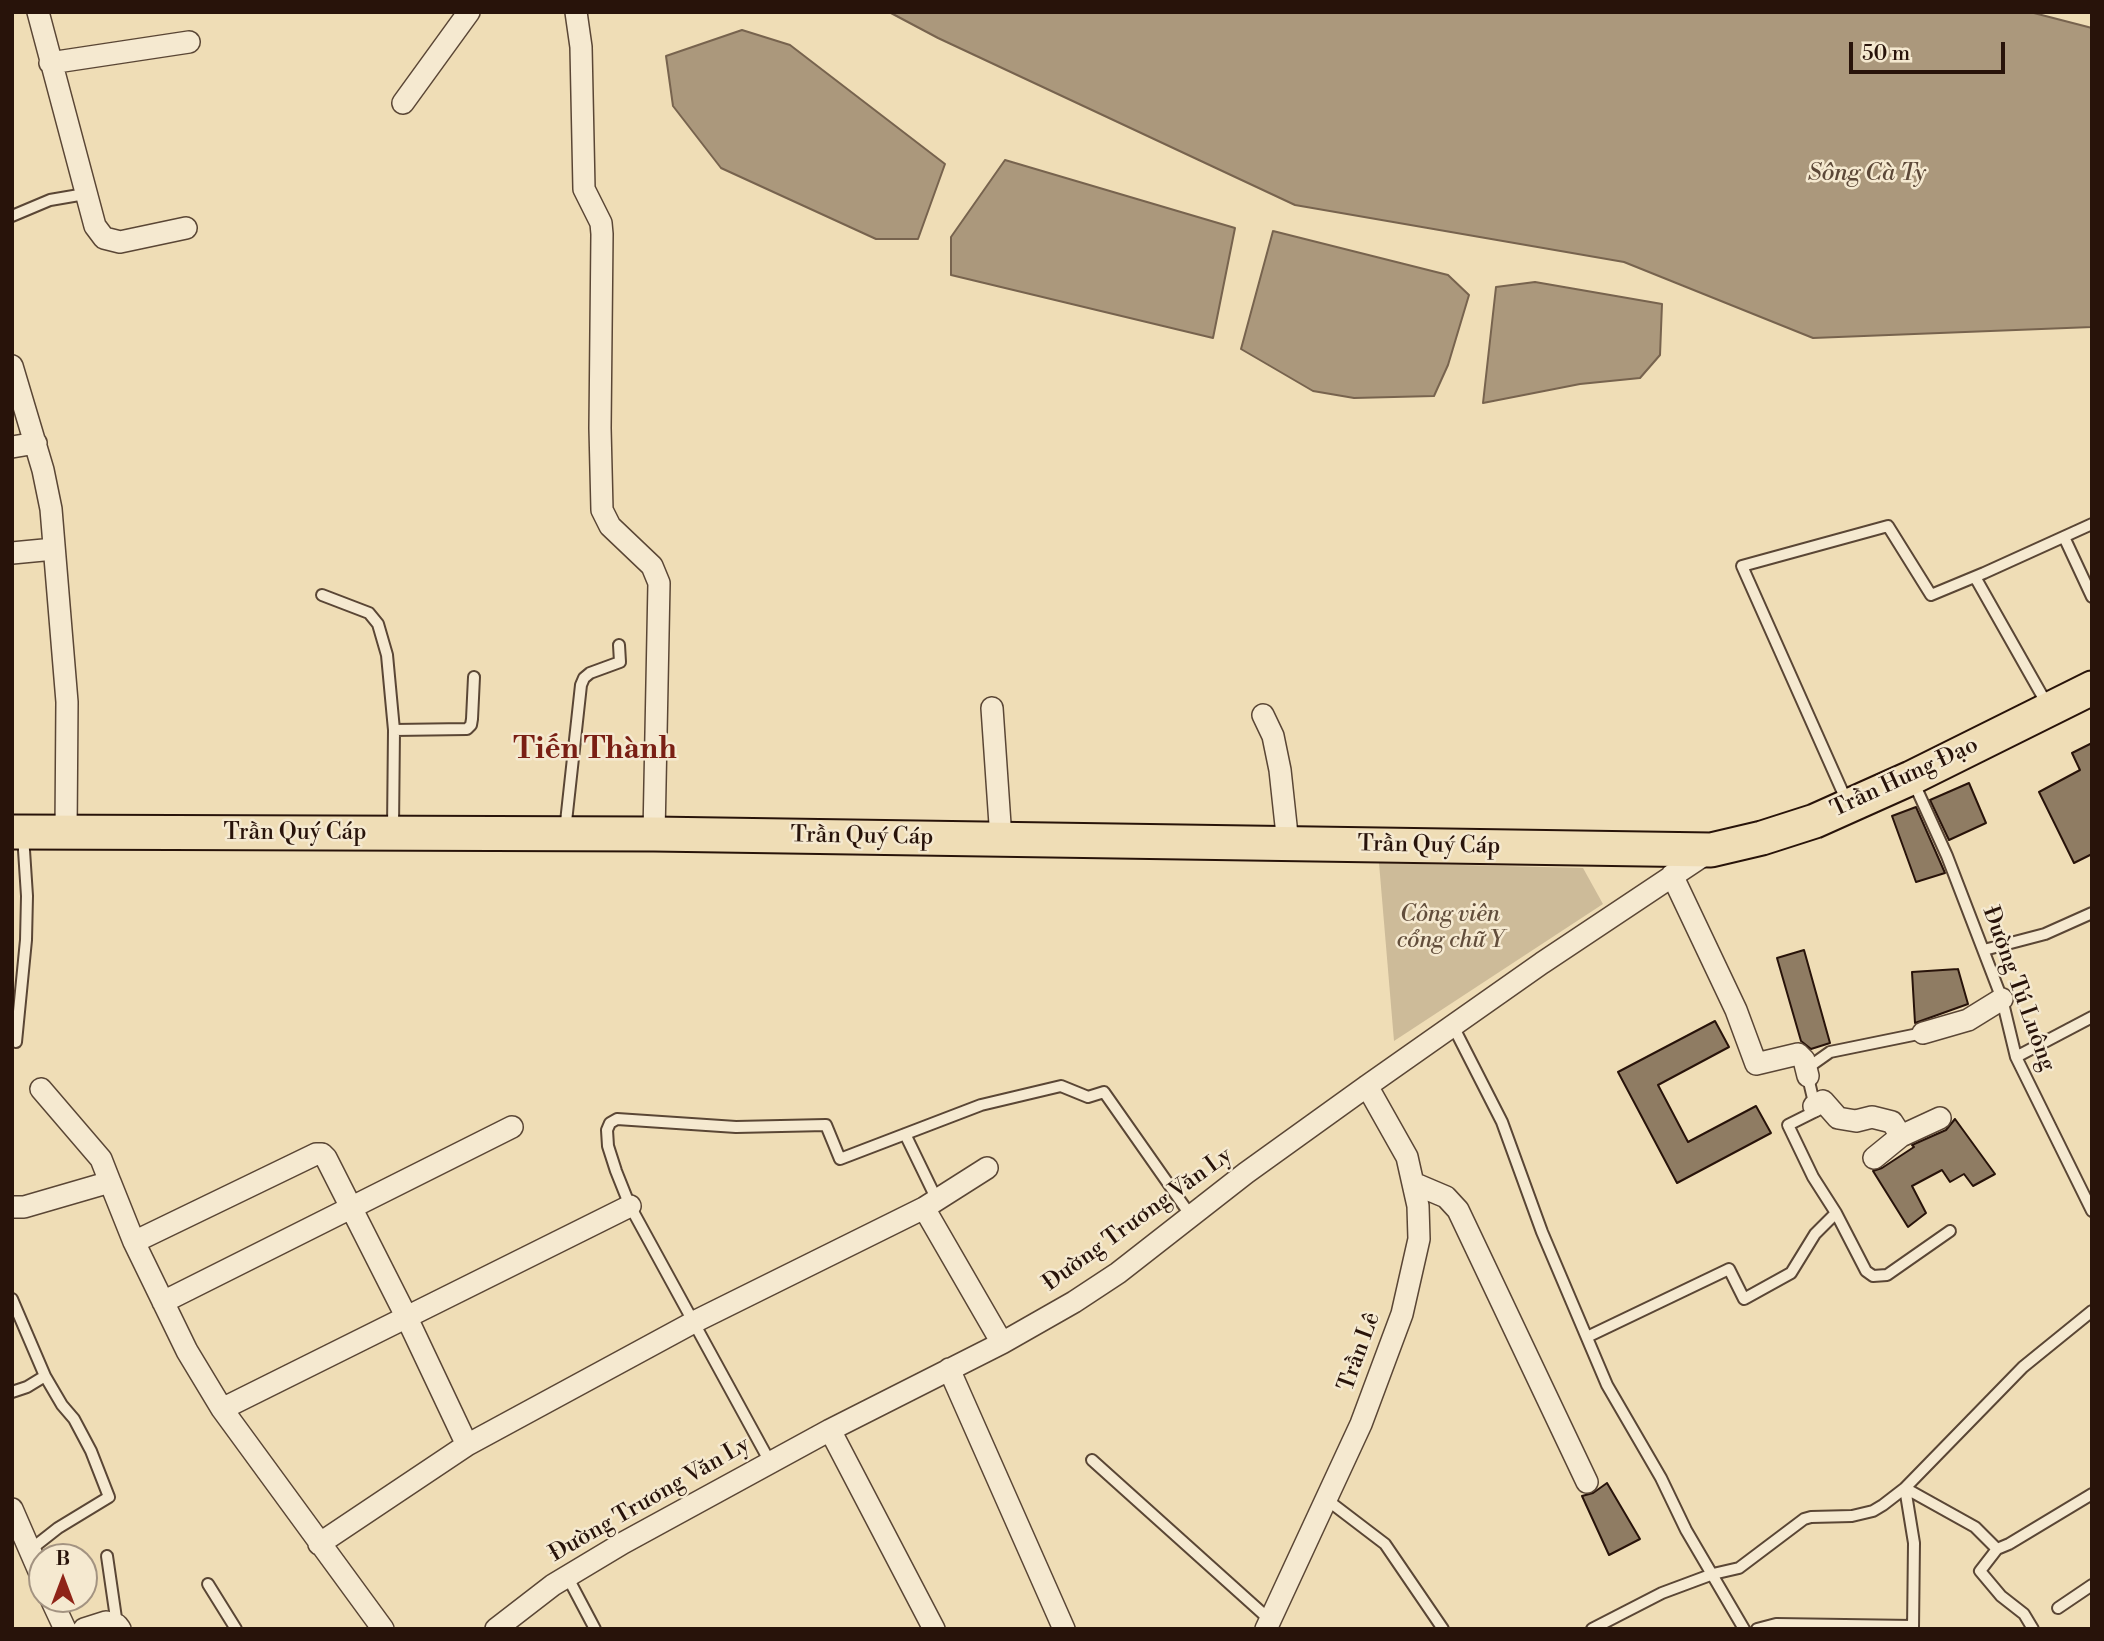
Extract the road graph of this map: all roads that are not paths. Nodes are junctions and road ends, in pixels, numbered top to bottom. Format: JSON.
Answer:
{"nodes":[{"id":1,"x":38,"y":12,"type":"edge"},
{"id":2,"x":469,"y":12,"type":"edge"},
{"id":3,"x":576,"y":12,"type":"edge"},
{"id":4,"x":189,"y":43,"type":"dead end"},
{"id":5,"x":50,"y":64,"type":"junction"},
{"id":6,"x":402,"y":103,"type":"dead end"},
{"id":7,"x":85,"y":194,"type":"junction"},
{"id":8,"x":12,"y":216,"type":"edge"},
{"id":9,"x":186,"y":228,"type":"dead end"},
{"id":10,"x":12,"y":366,"type":"edge"},
{"id":11,"x":36,"y":443,"type":"junction"},
{"id":12,"x":12,"y":447,"type":"edge"},
{"id":13,"x":2092,"y":524,"type":"edge"},
{"id":14,"x":2064,"y":537,"type":"junction"},
{"id":15,"x":54,"y":549,"type":"junction"},
{"id":16,"x":12,"y":553,"type":"edge"},
{"id":17,"x":1975,"y":577,"type":"junction"},
{"id":18,"x":322,"y":595,"type":"dead end"},
{"id":19,"x":2092,"y":597,"type":"edge"},
{"id":20,"x":619,"y":645,"type":"dead end"},
{"id":21,"x":474,"y":677,"type":"dead end"},
{"id":22,"x":2092,"y":688,"type":"edge"},
{"id":23,"x":992,"y":708,"type":"dead end"},
{"id":24,"x":2050,"y":709,"type":"junction"},
{"id":25,"x":1263,"y":715,"type":"dead end"},
{"id":26,"x":394,"y":730,"type":"junction"},
{"id":27,"x":1911,"y":778,"type":"junction"},
{"id":28,"x":1849,"y":806,"type":"junction"},
{"id":29,"x":17,"y":832,"type":"edge"},
{"id":30,"x":65,"y":832,"type":"junction"},
{"id":31,"x":393,"y":833,"type":"junction"},
{"id":32,"x":565,"y":834,"type":"junction"},
{"id":33,"x":654,"y":834,"type":"junction"},
{"id":34,"x":1000,"y":838,"type":"junction"},
{"id":35,"x":1288,"y":844,"type":"junction"},
{"id":36,"x":1711,"y":850,"type":"junction"},
{"id":37,"x":1672,"y":875,"type":"junction"},
{"id":38,"x":2092,"y":913,"type":"edge"},
{"id":39,"x":1984,"y":950,"type":"junction"},
{"id":40,"x":2002,"y":999,"type":"junction"},
{"id":41,"x":2092,"y":1017,"type":"edge"},
{"id":42,"x":1453,"y":1026,"type":"junction"},
{"id":43,"x":1923,"y":1033,"type":"joint"},
{"id":44,"x":16,"y":1042,"type":"dead end"},
{"id":45,"x":2016,"y":1057,"type":"junction"},
{"id":46,"x":1808,"y":1076,"type":"junction"},
{"id":47,"x":1367,"y":1086,"type":"junction"},
{"id":48,"x":41,"y":1089,"type":"dead end"},
{"id":49,"x":1814,"y":1106,"type":"junction"},
{"id":50,"x":1940,"y":1118,"type":"dead end"},
{"id":51,"x":512,"y":1127,"type":"dead end"},
{"id":52,"x":905,"y":1134,"type":"junction"},
{"id":53,"x":1901,"y":1136,"type":"junction"},
{"id":54,"x":1874,"y":1158,"type":"dead end"},
{"id":55,"x":987,"y":1168,"type":"dead end"},
{"id":56,"x":110,"y":1182,"type":"junction"},
{"id":57,"x":1413,"y":1183,"type":"junction"},
{"id":58,"x":931,"y":1204,"type":"junction"},
{"id":59,"x":631,"y":1206,"type":"junction"},
{"id":60,"x":12,"y":1207,"type":"edge"},
{"id":61,"x":351,"y":1209,"type":"junction"},
{"id":62,"x":2092,"y":1210,"type":"edge"},
{"id":63,"x":1836,"y":1213,"type":"junction"},
{"id":64,"x":1191,"y":1216,"type":"junction"},
{"id":65,"x":1950,"y":1231,"type":"dead end"},
{"id":66,"x":134,"y":1242,"type":"junction"},
{"id":67,"x":12,"y":1299,"type":"edge"},
{"id":68,"x":163,"y":1302,"type":"junction"},
{"id":69,"x":2092,"y":1311,"type":"edge"},
{"id":70,"x":406,"y":1316,"type":"junction"},
{"id":71,"x":694,"y":1322,"type":"junction"},
{"id":72,"x":1587,"y":1337,"type":"junction"},
{"id":73,"x":1002,"y":1343,"type":"junction"},
{"id":74,"x":949,"y":1369,"type":"junction"},
{"id":75,"x":45,"y":1376,"type":"junction"},
{"id":76,"x":12,"y":1392,"type":"edge"},
{"id":77,"x":222,"y":1409,"type":"junction"},
{"id":78,"x":831,"y":1430,"type":"junction"},
{"id":79,"x":467,"y":1445,"type":"junction"},
{"id":80,"x":1092,"y":1460,"type":"dead end"},
{"id":81,"x":770,"y":1462,"type":"junction"},
{"id":82,"x":1587,"y":1482,"type":"dead end"},
{"id":83,"x":1905,"y":1488,"type":"junction"},
{"id":84,"x":1326,"y":1499,"type":"junction"},
{"id":85,"x":2090,"y":1499,"type":"edge"},
{"id":86,"x":14,"y":1518,"type":"edge"},
{"id":87,"x":39,"y":1543,"type":"edge"},
{"id":88,"x":319,"y":1544,"type":"junction"},
{"id":89,"x":28,"y":1546,"type":"edge"},
{"id":90,"x":1997,"y":1549,"type":"junction"},
{"id":91,"x":107,"y":1556,"type":"dead end"},
{"id":92,"x":1713,"y":1574,"type":"junction"},
{"id":93,"x":566,"y":1576,"type":"junction"},
{"id":94,"x":208,"y":1584,"type":"dead end"},
{"id":95,"x":2092,"y":1585,"type":"edge"},
{"id":96,"x":2058,"y":1608,"type":"dead end"},
{"id":97,"x":58,"y":1613,"type":"edge"},
{"id":98,"x":1268,"y":1624,"type":"edge"},
{"id":99,"x":118,"y":1627,"type":"edge"},
{"id":100,"x":1913,"y":1627,"type":"edge"},
{"id":101,"x":65,"y":1629,"type":"edge"},
{"id":102,"x":84,"y":1629,"type":"edge"},
{"id":103,"x":236,"y":1629,"type":"edge"},
{"id":104,"x":383,"y":1629,"type":"edge"},
{"id":105,"x":496,"y":1629,"type":"edge"},
{"id":106,"x":595,"y":1629,"type":"edge"},
{"id":107,"x":934,"y":1629,"type":"edge"},
{"id":108,"x":1064,"y":1629,"type":"edge"},
{"id":109,"x":1443,"y":1629,"type":"edge"},
{"id":110,"x":1592,"y":1629,"type":"edge"},
{"id":111,"x":1744,"y":1629,"type":"edge"},
{"id":112,"x":1757,"y":1629,"type":"edge"},
{"id":113,"x":2033,"y":1629,"type":"edge"}],
"edges":[{"from":1,"to":5,"type":"street"},
{"from":2,"to":6,"type":"street"},
{"from":3,"to":33,"type":"street"},
{"from":4,"to":5,"type":"street"},
{"from":5,"to":7,"type":"street"},
{"from":7,"to":8,"type":"lane"},
{"from":7,"to":9,"type":"street"},
{"from":10,"to":11,"type":"street"},
{"from":11,"to":12,"type":"street"},
{"from":11,"to":15,"type":"street"},
{"from":13,"to":14,"type":"lane"},
{"from":14,"to":17,"type":"lane"},
{"from":14,"to":19,"type":"lane"},
{"from":15,"to":16,"type":"street"},
{"from":15,"to":30,"type":"street"},
{"from":17,"to":24,"type":"lane"},
{"from":17,"to":28,"type":"lane"},
{"from":18,"to":26,"type":"lane"},
{"from":20,"to":32,"type":"lane"},
{"from":21,"to":26,"type":"lane"},
{"from":22,"to":24,"type":"main road","name":"Trần Hưng Đạo"},
{"from":23,"to":34,"type":"street"},
{"from":24,"to":27,"type":"main road","name":"Trần Hưng Đạo"},
{"from":25,"to":35,"type":"street"},
{"from":26,"to":31,"type":"lane"},
{"from":27,"to":28,"type":"main road","name":"Trần Hưng Đạo"},
{"from":27,"to":39,"type":"lane","name":"Đường Tú Luông"},
{"from":28,"to":36,"type":"main road","name":"Trần Hưng Đạo"},
{"from":29,"to":30,"type":"main road","name":"Trần Quý Cáp"},
{"from":29,"to":44,"type":"lane"},
{"from":30,"to":31,"type":"main road","name":"Trần Quý Cáp"},
{"from":31,"to":32,"type":"main road","name":"Trần Quý Cáp"},
{"from":32,"to":33,"type":"main road","name":"Trần Quý Cáp"},
{"from":33,"to":34,"type":"main road","name":"Trần Quý Cáp"},
{"from":34,"to":35,"type":"main road","name":"Trần Quý Cáp"},
{"from":35,"to":36,"type":"main road","name":"Trần Quý Cáp"},
{"from":36,"to":37,"type":"street","name":"Đường Trương Văn Ly"},
{"from":37,"to":42,"type":"street","name":"Đường Trương Văn Ly"},
{"from":37,"to":46,"type":"street"},
{"from":38,"to":39,"type":"lane"},
{"from":39,"to":40,"type":"lane","name":"Đường Tú Luông"},
{"from":40,"to":43,"type":"street"},
{"from":40,"to":45,"type":"lane","name":"Đường Tú Luông"},
{"from":41,"to":45,"type":"lane"},
{"from":42,"to":47,"type":"street","name":"Đường Trương Văn Ly"},
{"from":42,"to":72,"type":"lane"},
{"from":43,"to":46,"type":"lane"},
{"from":45,"to":62,"type":"lane","name":"Đường Tú Luông"},
{"from":46,"to":49,"type":"lane"},
{"from":47,"to":57,"type":"street","name":"Trần Lê"},
{"from":47,"to":64,"type":"street","name":"Đường Trương Văn Ly"},
{"from":48,"to":56,"type":"street"},
{"from":49,"to":53,"type":"street"},
{"from":49,"to":63,"type":"lane"},
{"from":50,"to":53,"type":"street"},
{"from":51,"to":61,"type":"street"},
{"from":52,"to":58,"type":"lane"},
{"from":52,"to":59,"type":"lane"},
{"from":52,"to":64,"type":"lane"},
{"from":53,"to":54,"type":"street"},
{"from":55,"to":58,"type":"street"},
{"from":56,"to":60,"type":"street"},
{"from":56,"to":66,"type":"street"},
{"from":57,"to":82,"type":"street"},
{"from":57,"to":84,"type":"street","name":"Trần Lê"},
{"from":58,"to":71,"type":"street"},
{"from":58,"to":73,"type":"street"},
{"from":59,"to":70,"type":"street"},
{"from":59,"to":71,"type":"lane"},
{"from":61,"to":66,"type":"street"},
{"from":61,"to":68,"type":"street"},
{"from":61,"to":70,"type":"street"},
{"from":63,"to":65,"type":"lane"},
{"from":63,"to":72,"type":"lane"},
{"from":64,"to":73,"type":"street","name":"Đường Trương Văn Ly"},
{"from":66,"to":68,"type":"street"},
{"from":67,"to":75,"type":"lane"},
{"from":68,"to":77,"type":"street"},
{"from":69,"to":83,"type":"lane"},
{"from":70,"to":77,"type":"street"},
{"from":70,"to":79,"type":"street"},
{"from":71,"to":79,"type":"street"},
{"from":71,"to":81,"type":"lane"},
{"from":72,"to":92,"type":"lane"},
{"from":73,"to":74,"type":"street","name":"Đường Trương Văn Ly"},
{"from":74,"to":78,"type":"street","name":"Đường Trương Văn Ly"},
{"from":74,"to":108,"type":"street"},
{"from":75,"to":76,"type":"lane"},
{"from":75,"to":87,"type":"lane"},
{"from":77,"to":88,"type":"street"},
{"from":78,"to":81,"type":"street","name":"Đường Trương Văn Ly"},
{"from":78,"to":107,"type":"street"},
{"from":79,"to":88,"type":"street"},
{"from":80,"to":98,"type":"lane"},
{"from":81,"to":93,"type":"street","name":"Đường Trương Văn Ly"},
{"from":83,"to":90,"type":"lane"},
{"from":83,"to":92,"type":"lane"},
{"from":83,"to":100,"type":"lane"},
{"from":84,"to":98,"type":"street","name":"Trần Lê"},
{"from":84,"to":109,"type":"lane"},
{"from":85,"to":90,"type":"lane"},
{"from":86,"to":89,"type":"street"},
{"from":88,"to":104,"type":"street"},
{"from":90,"to":113,"type":"lane"},
{"from":91,"to":99,"type":"lane"},
{"from":92,"to":110,"type":"lane"},
{"from":92,"to":111,"type":"lane"},
{"from":93,"to":105,"type":"street","name":"Đường Trương Văn Ly"},
{"from":93,"to":106,"type":"lane"},
{"from":94,"to":103,"type":"lane"},
{"from":95,"to":96,"type":"lane"},
{"from":97,"to":101,"type":"street"},
{"from":99,"to":102,"type":"street"},
{"from":100,"to":112,"type":"lane"}]}
